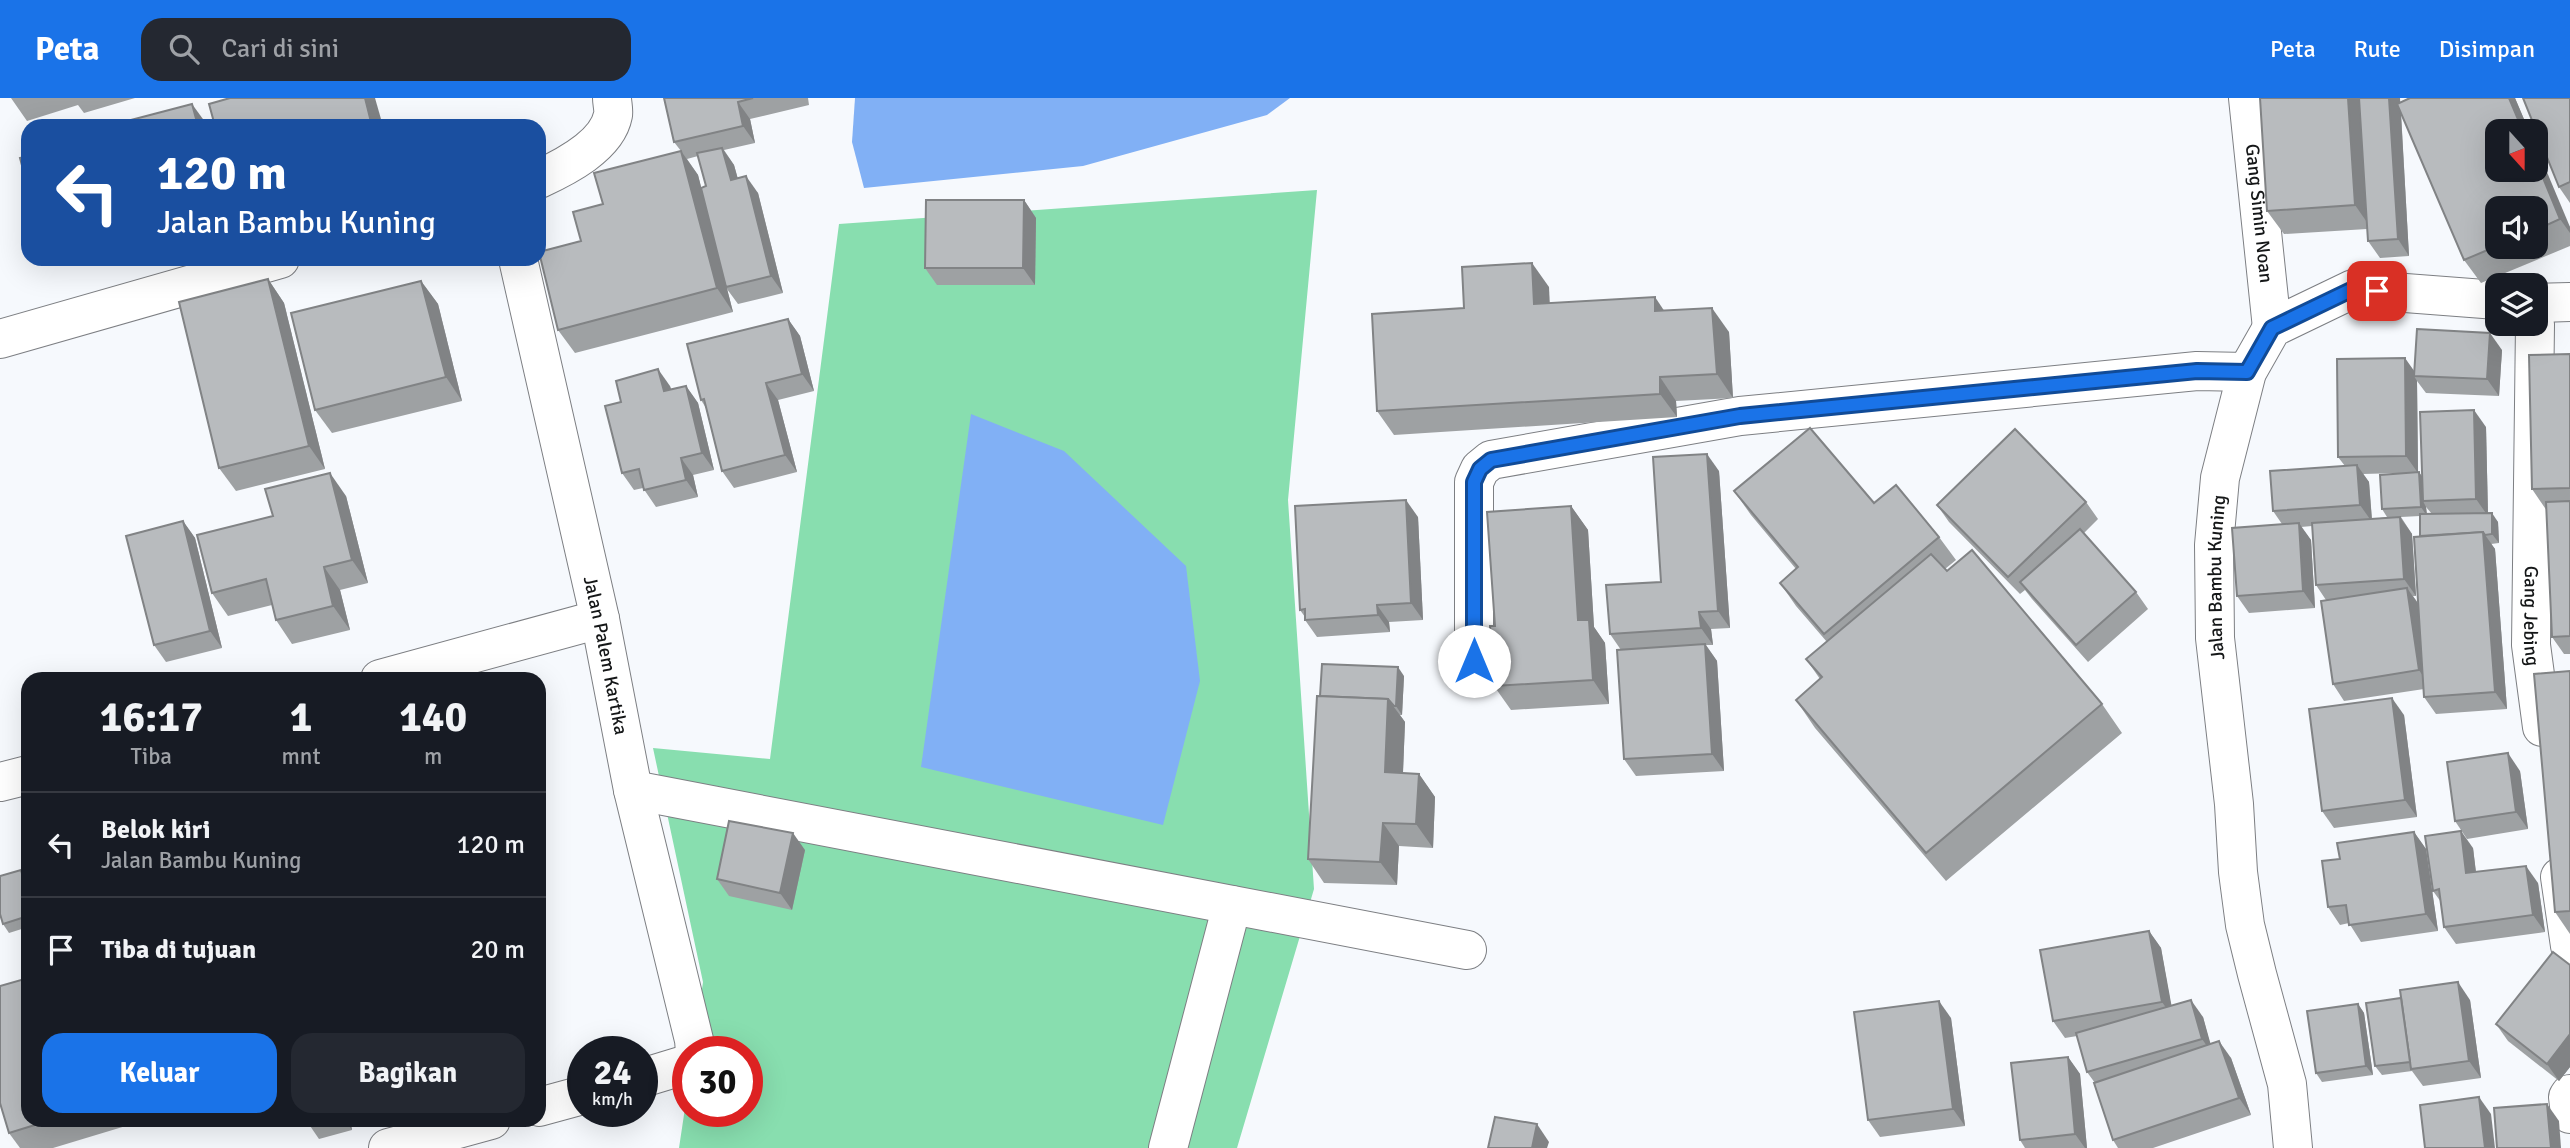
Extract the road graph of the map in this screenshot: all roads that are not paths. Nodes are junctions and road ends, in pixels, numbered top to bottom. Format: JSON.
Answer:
{"nodes":[{"id":1,"x":612,"y":98,"type":"edge"},
{"id":2,"x":2248,"y":98,"type":"edge"},
{"id":3,"x":546,"y":175,"type":"edge"},
{"id":4,"x":256,"y":266,"type":"edge"},
{"id":5,"x":520,"y":266,"type":"edge"},
{"id":6,"x":2485,"y":299,"type":"edge"},
{"id":7,"x":2570,"y":302,"type":"edge"},
{"id":8,"x":2548,"y":303,"type":"edge"},
{"id":9,"x":2272,"y":328,"type":"junction"},
{"id":10,"x":2535,"y":336,"type":"edge"},
{"id":11,"x":0,"y":339,"type":"edge"},
{"id":12,"x":2247,"y":372,"type":"junction"},
{"id":13,"x":600,"y":619,"type":"junction"},
{"id":14,"x":1474,"y":661,"type":"dead end"},
{"id":15,"x":406,"y":672,"type":"edge"},
{"id":16,"x":2553,"y":680,"type":"edge"},
{"id":17,"x":2547,"y":766,"type":"edge"},
{"id":18,"x":21,"y":777,"type":"edge"},
{"id":19,"x":0,"y":782,"type":"edge"},
{"id":20,"x":633,"y":790,"type":"junction"},
{"id":21,"x":2557,"y":849,"type":"edge"},
{"id":22,"x":1232,"y":905,"type":"junction"},
{"id":23,"x":2570,"y":946,"type":"edge"},
{"id":24,"x":1466,"y":950,"type":"dead end"},
{"id":25,"x":693,"y":1036,"type":"edge"},
{"id":26,"x":2570,"y":1094,"type":"edge"},
{"id":27,"x":567,"y":1099,"type":"edge"},
{"id":28,"x":546,"y":1105,"type":"edge"},
{"id":29,"x":2570,"y":1114,"type":"edge"},
{"id":30,"x":465,"y":1127,"type":"edge"},
{"id":31,"x":388,"y":1148,"type":"edge"},
{"id":32,"x":1168,"y":1148,"type":"edge"},
{"id":33,"x":2293,"y":1148,"type":"edge"}],
"edges":[{"from":1,"to":3,"type":"street"},
{"from":2,"to":9,"type":"street","name":"Gang Simin Noan"},
{"from":4,"to":11,"type":"street"},
{"from":5,"to":13,"type":"street","name":"Jalan Palem Kartika"},
{"from":6,"to":9,"type":"street"},
{"from":7,"to":8,"type":"street"},
{"from":9,"to":12,"type":"street","name":"Jalan Bambu Kuning"},
{"from":10,"to":16,"type":"street","name":"Gang Jebing"},
{"from":12,"to":14,"type":"street"},
{"from":12,"to":33,"type":"street","name":"Jalan Bambu Kuning"},
{"from":13,"to":15,"type":"street"},
{"from":13,"to":20,"type":"street","name":"Jalan Palem Kartika"},
{"from":16,"to":17,"type":"street","name":"Gang Jebing"},
{"from":18,"to":19,"type":"street"},
{"from":20,"to":22,"type":"street"},
{"from":20,"to":25,"type":"street","name":"Jalan Palem Kartika"},
{"from":21,"to":23,"type":"street"},
{"from":22,"to":24,"type":"street"},
{"from":22,"to":32,"type":"street"},
{"from":26,"to":29,"type":"street"},
{"from":27,"to":28,"type":"street"},
{"from":30,"to":31,"type":"street"}]}
